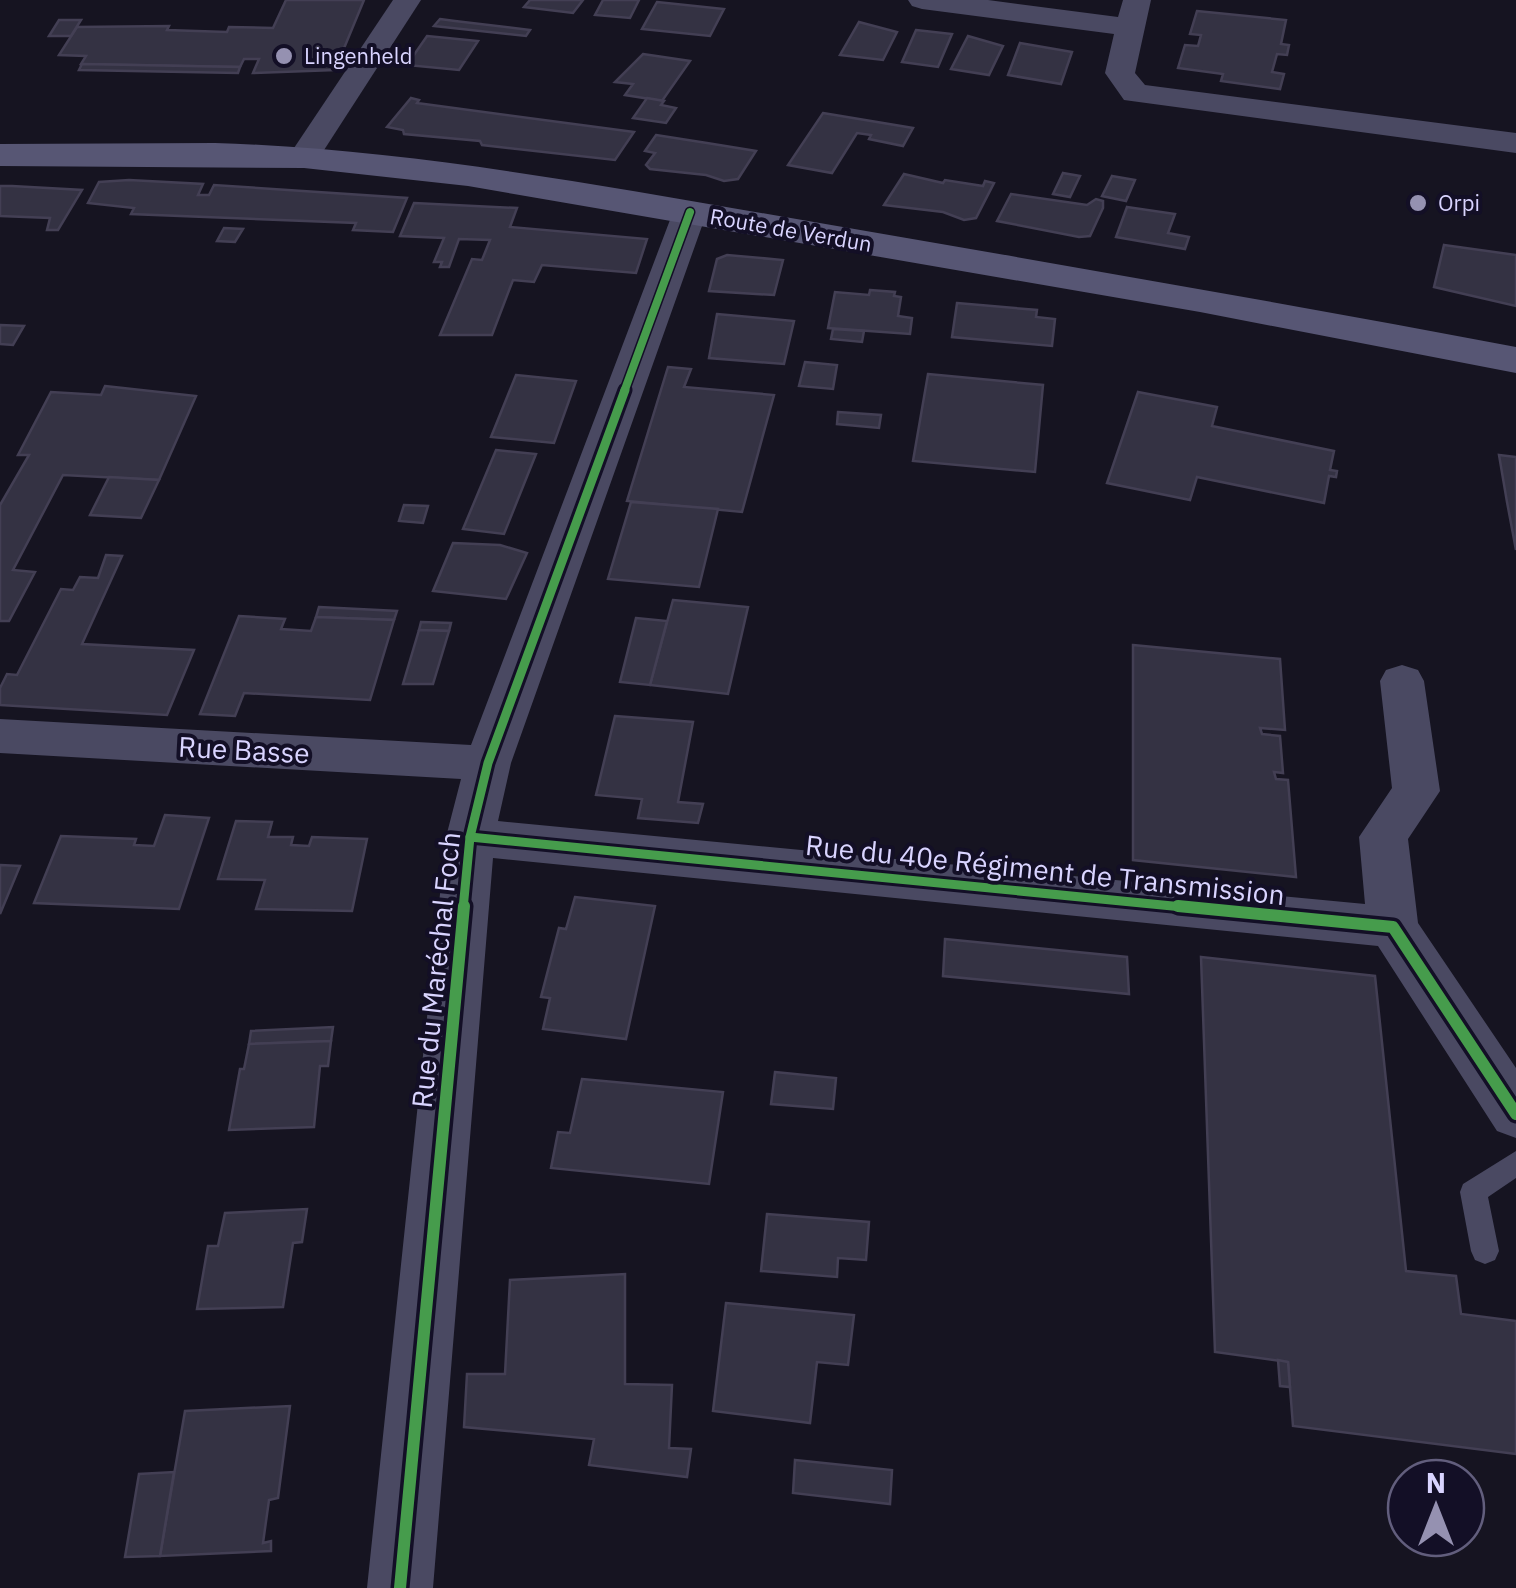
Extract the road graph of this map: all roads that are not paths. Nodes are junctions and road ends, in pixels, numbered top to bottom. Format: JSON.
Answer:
{"nodes":[{"id":1,"x":406,"y":0,"type":"edge"},
{"id":2,"x":922,"y":0,"type":"edge"},
{"id":3,"x":1133,"y":13,"type":"edge"},
{"id":4,"x":1516,"y":143,"type":"edge"},
{"id":5,"x":0,"y":155,"type":"edge"},
{"id":6,"x":304,"y":157,"type":"junction"},
{"id":7,"x":690,"y":212,"type":"junction"},
{"id":8,"x":1516,"y":360,"type":"edge"},
{"id":9,"x":1402,"y":680,"type":"dead end"},
{"id":10,"x":0,"y":736,"type":"edge"},
{"id":11,"x":488,"y":763,"type":"junction"},
{"id":12,"x":470,"y":837,"type":"junction"},
{"id":13,"x":1392,"y":926,"type":"junction"},
{"id":14,"x":1516,"y":1114,"type":"edge"},
{"id":15,"x":1516,"y":1162,"type":"edge"},
{"id":16,"x":1485,"y":1250,"type":"dead end"},
{"id":17,"x":400,"y":1588,"type":"edge"}],
"edges":[{"from":1,"to":6,"type":"street"},
{"from":2,"to":3,"type":"street"},
{"from":3,"to":4,"type":"street"},
{"from":5,"to":6,"type":"main road","name":"Route de Verdun"},
{"from":6,"to":7,"type":"main road","name":"Route de Verdun"},
{"from":7,"to":8,"type":"main road","name":"Route de Verdun"},
{"from":7,"to":11,"type":"street","name":"Rue du Maréchal Foch"},
{"from":9,"to":13,"type":"street"},
{"from":10,"to":11,"type":"street","name":"Rue Basse"},
{"from":11,"to":12,"type":"street","name":"Rue du Maréchal Foch"},
{"from":12,"to":13,"type":"street","name":"Rue du 40e Régiment de Transmission"},
{"from":12,"to":17,"type":"street","name":"Rue du Maréchal Foch"},
{"from":13,"to":14,"type":"street"},
{"from":15,"to":16,"type":"lane"}]}
